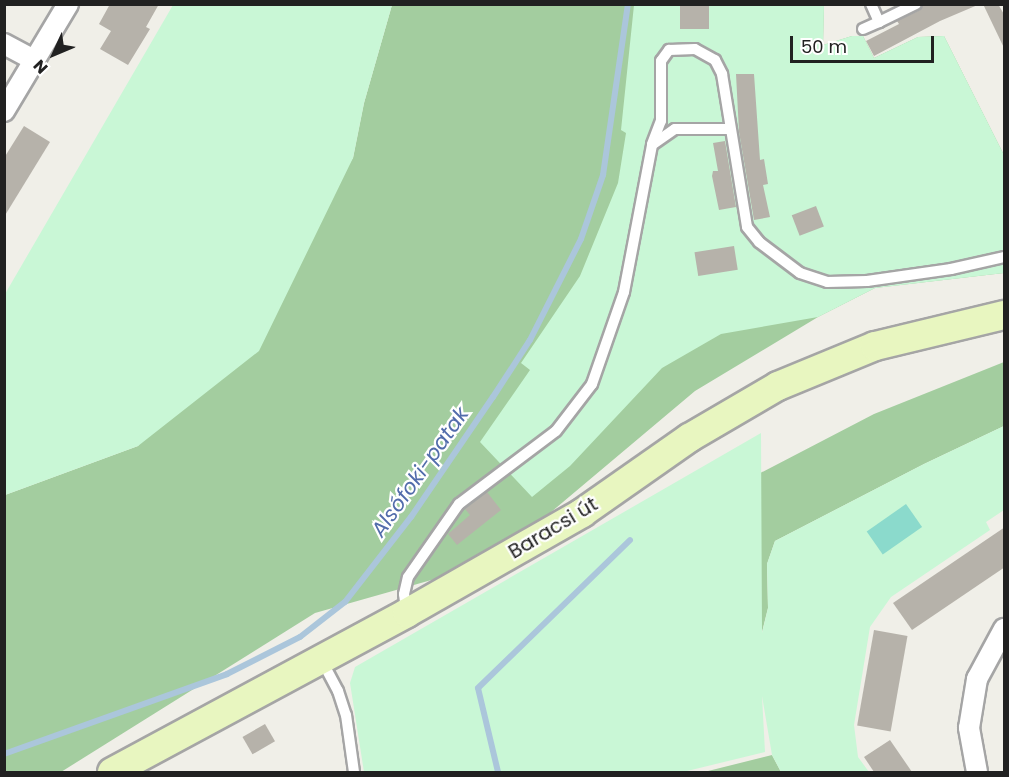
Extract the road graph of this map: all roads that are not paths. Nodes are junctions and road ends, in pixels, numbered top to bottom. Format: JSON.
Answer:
{"nodes":[{"id":1,"x":68,"y":4,"type":"edge"},
{"id":2,"x":871,"y":4,"type":"edge"},
{"id":3,"x":915,"y":4,"type":"edge"},
{"id":4,"x":879,"y":22,"type":"junction"},
{"id":5,"x":863,"y":29,"type":"dead end"},
{"id":6,"x":4,"y":44,"type":"edge"},
{"id":7,"x":34,"y":60,"type":"junction"},
{"id":8,"x":4,"y":111,"type":"edge"},
{"id":9,"x":661,"y":122,"type":"junction"},
{"id":10,"x":675,"y":129,"type":"junction"},
{"id":11,"x":729,"y":129,"type":"junction"},
{"id":12,"x":652,"y":145,"type":"junction"},
{"id":13,"x":1005,"y":257,"type":"edge"},
{"id":14,"x":1005,"y":315,"type":"edge"},
{"id":15,"x":407,"y":614,"type":"junction"},
{"id":16,"x":1005,"y":629,"type":"edge"},
{"id":17,"x":321,"y":659,"type":"junction"},
{"id":18,"x":112,"y":772,"type":"edge"},
{"id":19,"x":354,"y":772,"type":"edge"},
{"id":20,"x":977,"y":772,"type":"edge"}],
"edges":[{"from":1,"to":7,"type":"street"},
{"from":2,"to":4,"type":"lane"},
{"from":3,"to":4,"type":"lane"},
{"from":4,"to":5,"type":"lane"},
{"from":6,"to":7,"type":"street"},
{"from":7,"to":8,"type":"street"},
{"from":9,"to":10,"type":"lane"},
{"from":9,"to":11,"type":"lane"},
{"from":9,"to":12,"type":"lane"},
{"from":10,"to":11,"type":"lane"},
{"from":10,"to":12,"type":"lane"},
{"from":11,"to":13,"type":"lane"},
{"from":12,"to":15,"type":"lane"},
{"from":14,"to":15,"type":"street","name":"Baracsi út"},
{"from":15,"to":17,"type":"street","name":"Baracsi út"},
{"from":16,"to":20,"type":"street"},
{"from":17,"to":18,"type":"street","name":"Baracsi út"},
{"from":17,"to":19,"type":"lane"}]}
